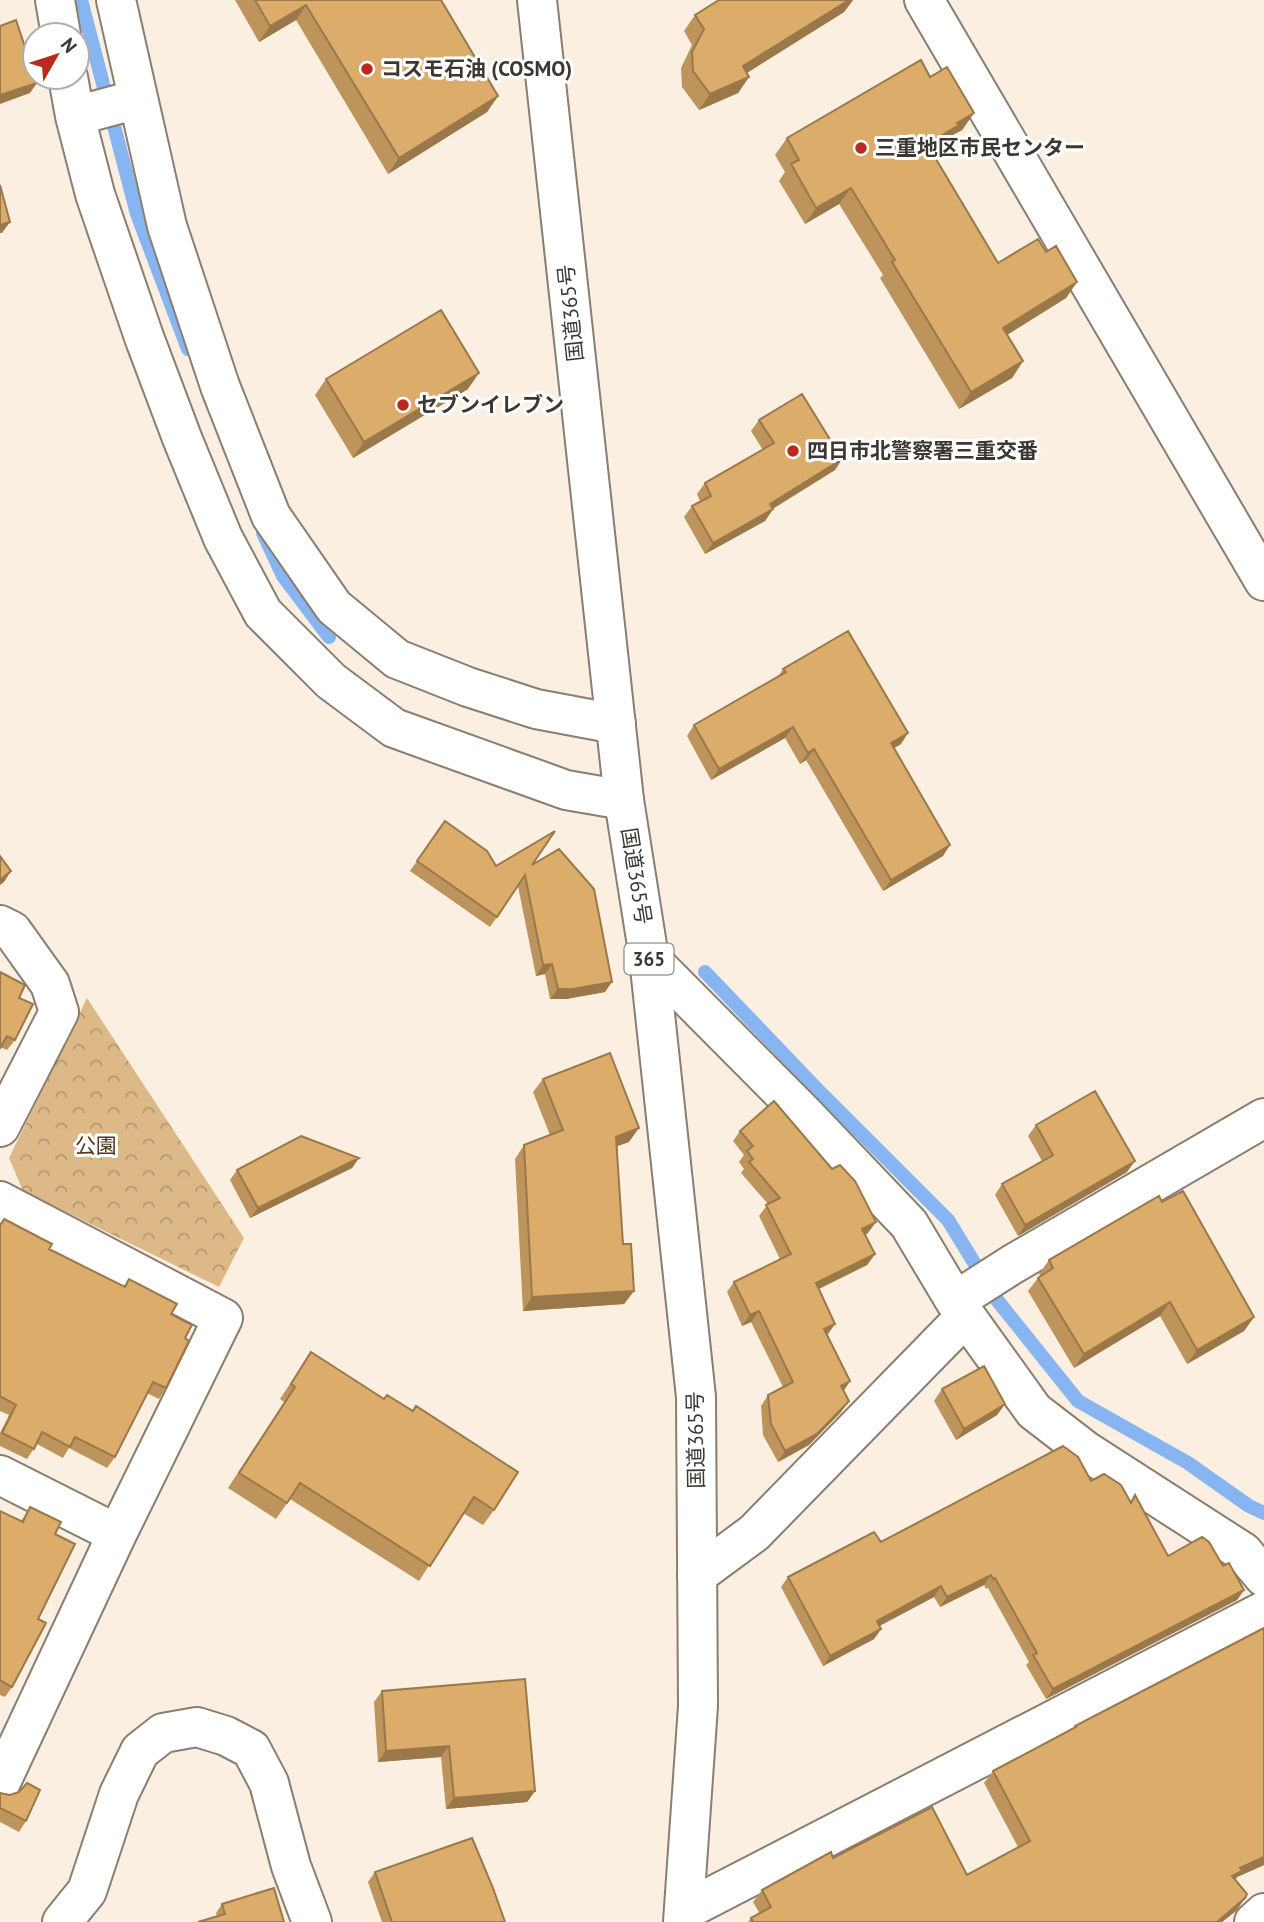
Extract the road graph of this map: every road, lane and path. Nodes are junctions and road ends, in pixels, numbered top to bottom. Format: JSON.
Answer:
{"nodes":[{"id":1,"x":55,"y":0,"type":"edge"},
{"id":2,"x":116,"y":0,"type":"edge"},
{"id":3,"x":537,"y":0,"type":"edge"},
{"id":4,"x":924,"y":0,"type":"edge"},
{"id":5,"x":59,"y":21,"type":"edge"},
{"id":6,"x":71,"y":91,"type":"edge"},
{"id":7,"x":138,"y":99,"type":"junction"},
{"id":8,"x":75,"y":116,"type":"junction"},
{"id":9,"x":1264,"y":581,"type":"edge"},
{"id":10,"x":615,"y":724,"type":"junction"},
{"id":11,"x":624,"y":800,"type":"junction"},
{"id":12,"x":0,"y":925,"type":"edge"},
{"id":13,"x":649,"y":958,"type":"junction"},
{"id":14,"x":1264,"y":1118,"type":"edge"},
{"id":15,"x":0,"y":1127,"type":"edge"},
{"id":16,"x":0,"y":1201,"type":"edge"},
{"id":17,"x":960,"y":1305,"type":"junction"},
{"id":18,"x":0,"y":1475,"type":"edge"},
{"id":19,"x":117,"y":1534,"type":"junction"},
{"id":20,"x":697,"y":1575,"type":"junction"},
{"id":21,"x":1264,"y":1577,"type":"edge"},
{"id":22,"x":1264,"y":1611,"type":"edge"},
{"id":23,"x":8,"y":1745,"type":"edge"},
{"id":24,"x":0,"y":1784,"type":"edge"},
{"id":25,"x":1264,"y":1913,"type":"edge"},
{"id":26,"x":683,"y":1916,"type":"edge"},
{"id":27,"x":62,"y":1922,"type":"edge"},
{"id":28,"x":312,"y":1922,"type":"edge"},
{"id":29,"x":1254,"y":1922,"type":"edge"}],
"edges":[{"from":1,"to":5,"type":"main road"},
{"from":2,"to":7,"type":"main road"},
{"from":3,"to":10,"type":"main road","name":"国道365号","number":"365"},
{"from":4,"to":9,"type":"main road"},
{"from":6,"to":8,"type":"main road"},
{"from":7,"to":8,"type":"main road"},
{"from":7,"to":10,"type":"main road"},
{"from":8,"to":11,"type":"main road"},
{"from":10,"to":11,"type":"main road","name":"国道365号","number":"365"},
{"from":11,"to":13,"type":"main road","name":"国道365号","number":"365"},
{"from":12,"to":15,"type":"main road"},
{"from":13,"to":17,"type":"main road"},
{"from":13,"to":20,"type":"main road","name":"国道365号","number":"365"},
{"from":14,"to":17,"type":"main road"},
{"from":16,"to":19,"type":"main road"},
{"from":17,"to":20,"type":"main road"},
{"from":17,"to":21,"type":"main road"},
{"from":18,"to":19,"type":"main road"},
{"from":19,"to":23,"type":"main road"},
{"from":20,"to":26,"type":"main road","name":"国道365号","number":"365"},
{"from":22,"to":26,"type":"main road"},
{"from":23,"to":24,"type":"main road"},
{"from":25,"to":29,"type":"main road"},
{"from":27,"to":28,"type":"main road"}]}
